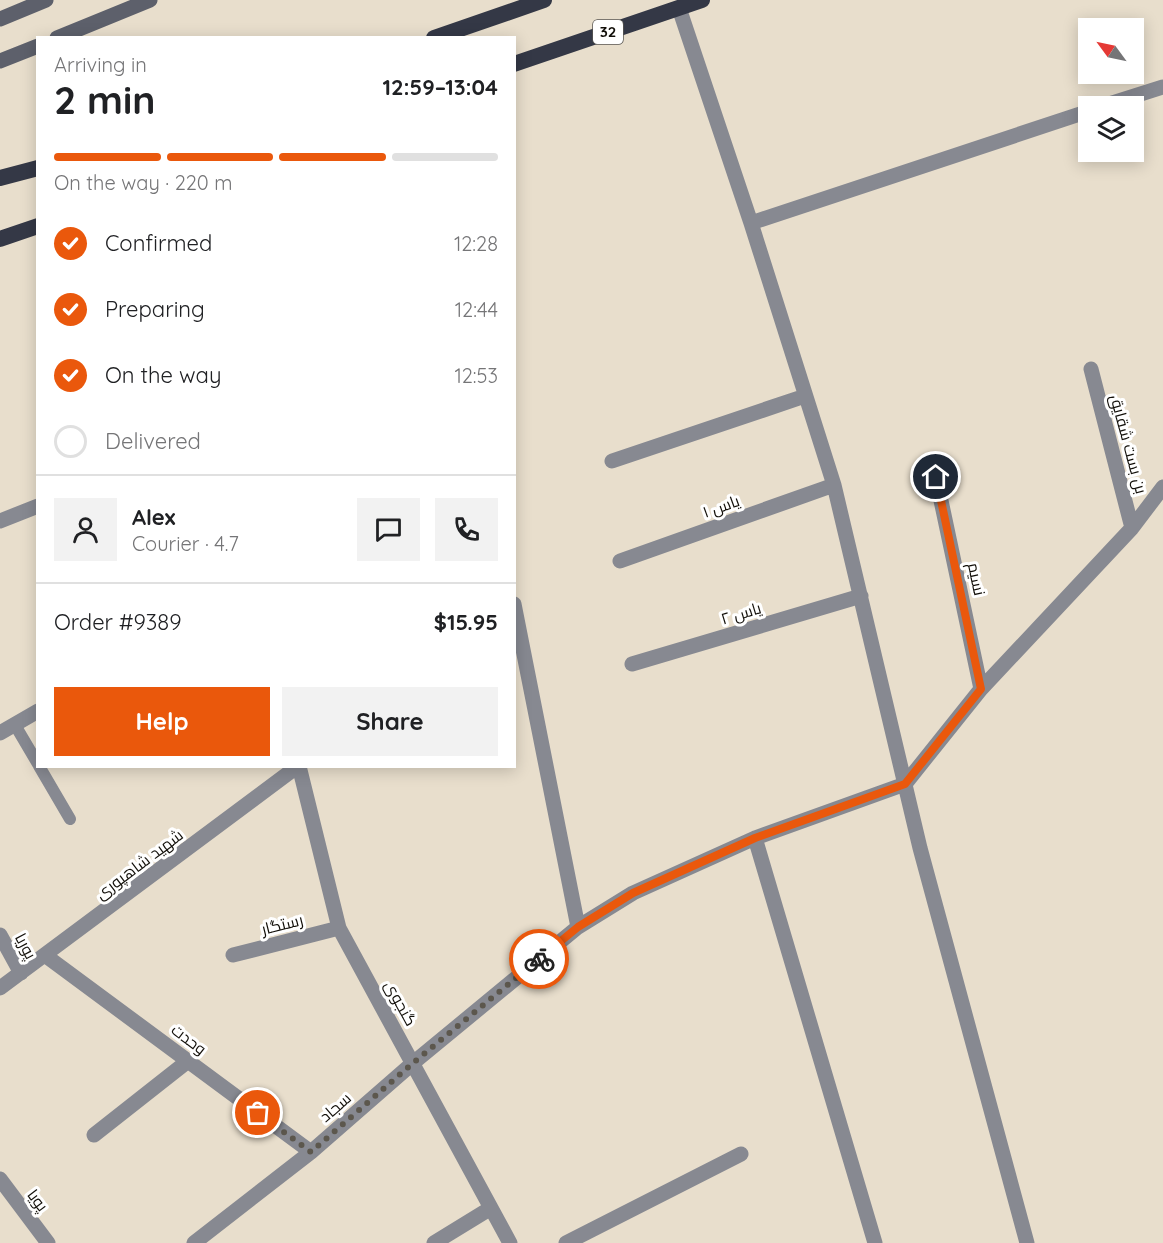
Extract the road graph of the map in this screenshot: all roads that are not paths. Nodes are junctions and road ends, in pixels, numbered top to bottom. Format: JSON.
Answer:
{"nodes":[{"id":1,"x":46,"y":0,"type":"edge"},
{"id":2,"x":150,"y":0,"type":"edge"},
{"id":3,"x":544,"y":0,"type":"edge"},
{"id":4,"x":702,"y":0,"type":"edge"},
{"id":5,"x":679,"y":8,"type":"junction"},
{"id":6,"x":0,"y":19,"type":"edge"},
{"id":7,"x":62,"y":36,"type":"edge"},
{"id":8,"x":440,"y":36,"type":"edge"},
{"id":9,"x":36,"y":47,"type":"edge"},
{"id":10,"x":0,"y":61,"type":"edge"},
{"id":11,"x":516,"y":63,"type":"edge"},
{"id":12,"x":1163,"y":87,"type":"edge"},
{"id":13,"x":1135,"y":96,"type":"edge"},
{"id":14,"x":1078,"y":115,"type":"edge"},
{"id":15,"x":36,"y":169,"type":"edge"},
{"id":16,"x":0,"y":178,"type":"edge"},
{"id":17,"x":751,"y":223,"type":"junction"},
{"id":18,"x":36,"y":227,"type":"edge"},
{"id":19,"x":0,"y":238,"type":"edge"},
{"id":20,"x":1091,"y":369,"type":"dead end"},
{"id":21,"x":805,"y":396,"type":"junction"},
{"id":22,"x":612,"y":461,"type":"dead end"},
{"id":23,"x":936,"y":477,"type":"dead end"},
{"id":24,"x":834,"y":485,"type":"junction"},
{"id":25,"x":1163,"y":487,"type":"edge"},
{"id":26,"x":36,"y":507,"type":"edge"},
{"id":27,"x":0,"y":521,"type":"edge"},
{"id":28,"x":1132,"y":528,"type":"junction"},
{"id":29,"x":621,"y":561,"type":"dead end"},
{"id":30,"x":861,"y":596,"type":"junction"},
{"id":31,"x":516,"y":614,"type":"edge"},
{"id":32,"x":632,"y":664,"type":"dead end"},
{"id":33,"x":981,"y":689,"type":"junction"},
{"id":34,"x":36,"y":712,"type":"edge"},
{"id":35,"x":15,"y":725,"type":"junction"},
{"id":36,"x":0,"y":733,"type":"edge"},
{"id":37,"x":36,"y":762,"type":"edge"},
{"id":38,"x":40,"y":768,"type":"edge"},
{"id":39,"x":295,"y":768,"type":"edge"},
{"id":40,"x":299,"y":768,"type":"edge"},
{"id":41,"x":905,"y":784,"type":"junction"},
{"id":42,"x":70,"y":819,"type":"dead end"},
{"id":43,"x":755,"y":838,"type":"junction"},
{"id":44,"x":578,"y":927,"type":"junction"},
{"id":45,"x":339,"y":928,"type":"junction"},
{"id":46,"x":0,"y":935,"type":"edge"},
{"id":47,"x":233,"y":955,"type":"dead end"},
{"id":48,"x":46,"y":956,"type":"junction"},
{"id":49,"x":21,"y":974,"type":"junction"},
{"id":50,"x":0,"y":988,"type":"edge"},
{"id":51,"x":188,"y":1061,"type":"junction"},
{"id":52,"x":413,"y":1063,"type":"junction"},
{"id":53,"x":94,"y":1135,"type":"dead end"},
{"id":54,"x":311,"y":1152,"type":"junction"},
{"id":55,"x":741,"y":1154,"type":"dead end"},
{"id":56,"x":0,"y":1179,"type":"edge"},
{"id":57,"x":491,"y":1208,"type":"junction"},
{"id":58,"x":48,"y":1243,"type":"edge"},
{"id":59,"x":194,"y":1243,"type":"edge"},
{"id":60,"x":434,"y":1243,"type":"edge"},
{"id":61,"x":510,"y":1243,"type":"edge"},
{"id":62,"x":566,"y":1243,"type":"edge"},
{"id":63,"x":875,"y":1243,"type":"edge"},
{"id":64,"x":1027,"y":1243,"type":"edge"}],
"edges":[{"from":1,"to":6,"type":"main road"},
{"from":2,"to":7,"type":"main road"},
{"from":3,"to":8,"type":"highway"},
{"from":4,"to":5,"type":"highway","number":"32"},
{"from":5,"to":11,"type":"highway","number":"32"},
{"from":5,"to":17,"type":"street"},
{"from":9,"to":10,"type":"main road"},
{"from":12,"to":13,"type":"street"},
{"from":14,"to":17,"type":"street"},
{"from":15,"to":16,"type":"highway"},
{"from":17,"to":21,"type":"street"},
{"from":18,"to":19,"type":"highway"},
{"from":20,"to":28,"type":"street","name":"بن بست شقایق"},
{"from":21,"to":22,"type":"street"},
{"from":21,"to":24,"type":"street"},
{"from":23,"to":33,"type":"street","name":"نسیم"},
{"from":24,"to":29,"type":"street","name":"یاس ۱"},
{"from":24,"to":30,"type":"street"},
{"from":25,"to":28,"type":"street"},
{"from":26,"to":27,"type":"street"},
{"from":28,"to":33,"type":"street"},
{"from":30,"to":32,"type":"street","name":"یاس ۲"},
{"from":30,"to":41,"type":"street"},
{"from":31,"to":44,"type":"street"},
{"from":33,"to":41,"type":"street"},
{"from":34,"to":35,"type":"street"},
{"from":35,"to":36,"type":"street"},
{"from":35,"to":37,"type":"lane"},
{"from":38,"to":42,"type":"lane"},
{"from":39,"to":48,"type":"street","name":"شهید شاهپوری"},
{"from":40,"to":45,"type":"street","name":"گنجوی"},
{"from":41,"to":43,"type":"street","name":"سجاد"},
{"from":41,"to":64,"type":"street"},
{"from":43,"to":44,"type":"street","name":"سجاد"},
{"from":43,"to":63,"type":"street"},
{"from":44,"to":52,"type":"street","name":"سجاد"},
{"from":45,"to":47,"type":"street","name":"رستگار"},
{"from":45,"to":52,"type":"street","name":"گنجوی"},
{"from":46,"to":49,"type":"street","name":"پوریا"},
{"from":48,"to":49,"type":"street","name":"شهید شاهپوری"},
{"from":48,"to":51,"type":"street","name":"وحدت"},
{"from":49,"to":50,"type":"street","name":"شهید شاهپوری"},
{"from":51,"to":53,"type":"street"},
{"from":51,"to":54,"type":"street","name":"وحدت"},
{"from":52,"to":54,"type":"street","name":"سجاد"},
{"from":52,"to":57,"type":"street","name":"گنجوی"},
{"from":54,"to":59,"type":"street","name":"سجاد"},
{"from":55,"to":62,"type":"street"},
{"from":56,"to":58,"type":"street","name":"پویا"},
{"from":57,"to":60,"type":"street"},
{"from":57,"to":61,"type":"street","name":"گنجوی"}]}
